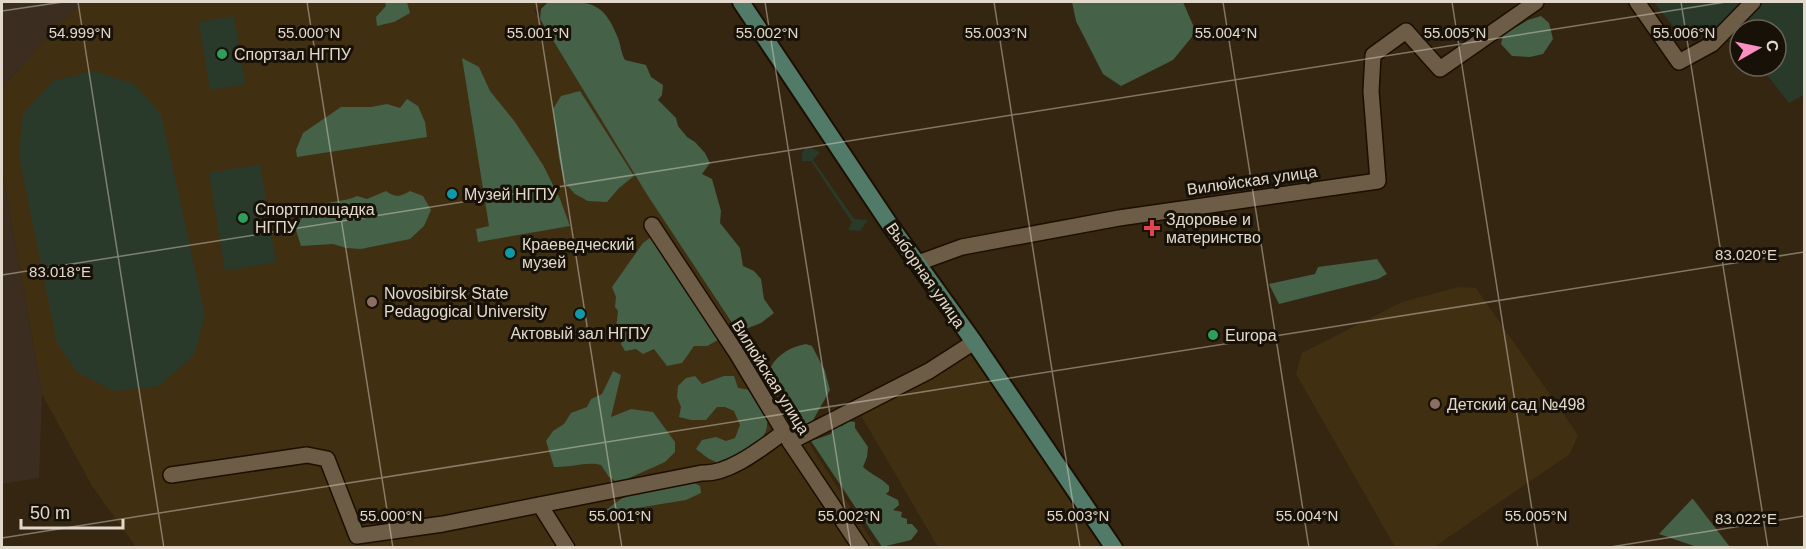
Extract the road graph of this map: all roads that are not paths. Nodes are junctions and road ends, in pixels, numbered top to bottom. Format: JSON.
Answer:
{"nodes":[{"id":1,"x":741,"y":2,"type":"edge"},
{"id":2,"x":1536,"y":2,"type":"edge"},
{"id":3,"x":1637,"y":2,"type":"edge"},
{"id":4,"x":1754,"y":2,"type":"edge"},
{"id":5,"x":652,"y":225,"type":"dead end"},
{"id":6,"x":918,"y":263,"type":"junction"},
{"id":7,"x":974,"y":342,"type":"junction"},
{"id":8,"x":787,"y":437,"type":"junction"},
{"id":9,"x":171,"y":476,"type":"dead end"},
{"id":10,"x":540,"y":505,"type":"junction"},
{"id":11,"x":567,"y":548,"type":"edge"},
{"id":12,"x":861,"y":548,"type":"edge"},
{"id":13,"x":1114,"y":548,"type":"edge"}],
"edges":[{"from":1,"to":6,"type":"main road","name":"Выборная улица"},
{"from":2,"to":6,"type":"street","name":"Вилюйская улица"},
{"from":3,"to":4,"type":"street"},
{"from":5,"to":8,"type":"street","name":"Вилюйская улица"},
{"from":6,"to":7,"type":"main road","name":"Выборная улица"},
{"from":7,"to":8,"type":"street"},
{"from":7,"to":13,"type":"main road","name":"Выборная улица"},
{"from":8,"to":10,"type":"street"},
{"from":8,"to":12,"type":"street","name":"Вилюйская улица"},
{"from":9,"to":10,"type":"street"},
{"from":10,"to":11,"type":"street"}]}
